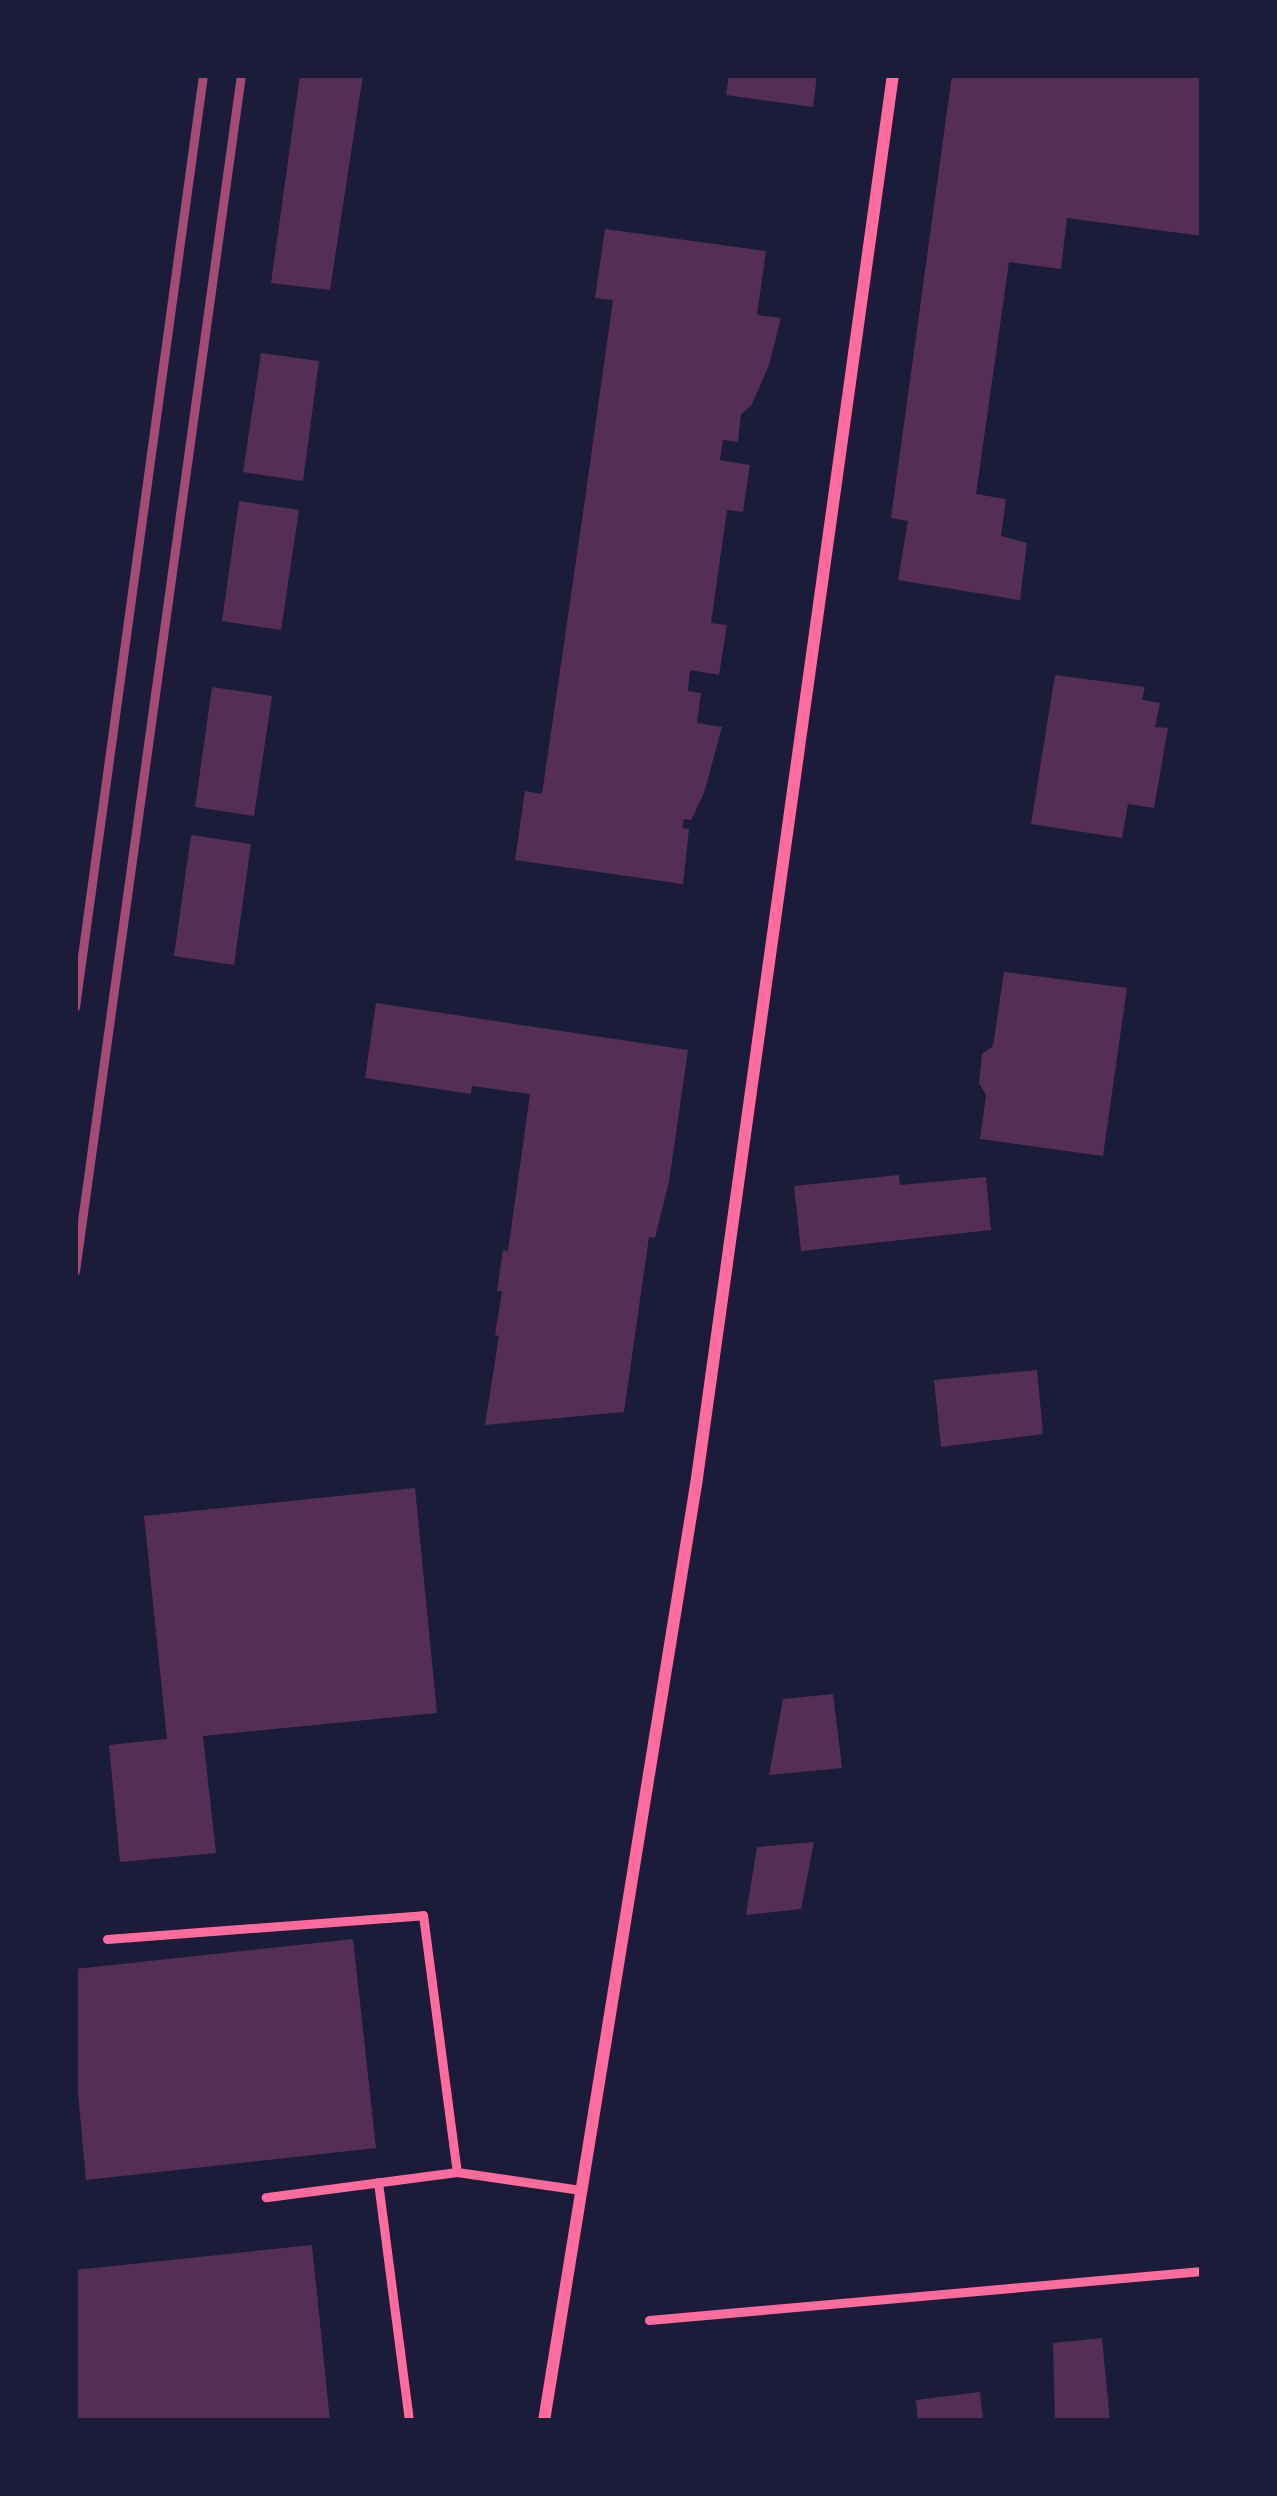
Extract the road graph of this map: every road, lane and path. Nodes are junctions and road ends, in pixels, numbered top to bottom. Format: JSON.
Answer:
{"nodes":[{"id":1,"x":893,"y":75,"type":"edge"},
{"id":2,"x":107,"y":1939,"type":"dead end"},
{"id":3,"x":457,"y":2172,"type":"junction"},
{"id":4,"x":378,"y":2182,"type":"junction"},
{"id":5,"x":581,"y":2190,"type":"junction"},
{"id":6,"x":266,"y":2197,"type":"dead end"},
{"id":7,"x":1202,"y":2271,"type":"edge"},
{"id":8,"x":649,"y":2320,"type":"dead end"},
{"id":9,"x":409,"y":2421,"type":"edge"},
{"id":10,"x":544,"y":2421,"type":"edge"}],
"edges":[{"from":1,"to":5,"type":"street"},
{"from":2,"to":3,"type":"lane"},
{"from":3,"to":4,"type":"lane"},
{"from":3,"to":5,"type":"lane"},
{"from":4,"to":6,"type":"lane"},
{"from":4,"to":9,"type":"lane"},
{"from":5,"to":10,"type":"street"},
{"from":7,"to":8,"type":"lane"}]}
